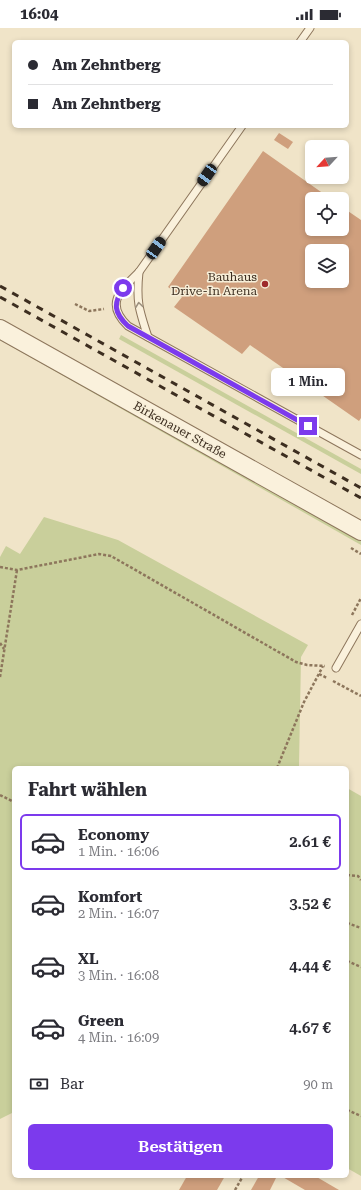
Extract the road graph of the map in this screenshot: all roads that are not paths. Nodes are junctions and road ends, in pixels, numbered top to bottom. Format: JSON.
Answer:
{"nodes":[{"id":1,"x":310,"y":28,"type":"edge"},
{"id":2,"x":301,"y":40,"type":"edge"},
{"id":3,"x":241,"y":128,"type":"edge"},
{"id":4,"x":139,"y":272,"type":"junction"},
{"id":5,"x":0,"y":329,"type":"edge"},
{"id":6,"x":148,"y":337,"type":"junction"},
{"id":7,"x":361,"y":455,"type":"edge"},
{"id":8,"x":361,"y":531,"type":"edge"},
{"id":9,"x":361,"y":624,"type":"edge"},
{"id":10,"x":336,"y":668,"type":"road end"}],
"edges":[{"from":1,"to":2,"type":"lane"},
{"from":3,"to":4,"type":"lane"},
{"from":6,"to":4,"type":"lane","one_way":true},
{"from":4,"to":6,"type":"lane"},
{"from":5,"to":8,"type":"street","name":"Birkenauer Straße"},
{"from":6,"to":7,"type":"lane"},
{"from":9,"to":10,"type":"lane"}]}
